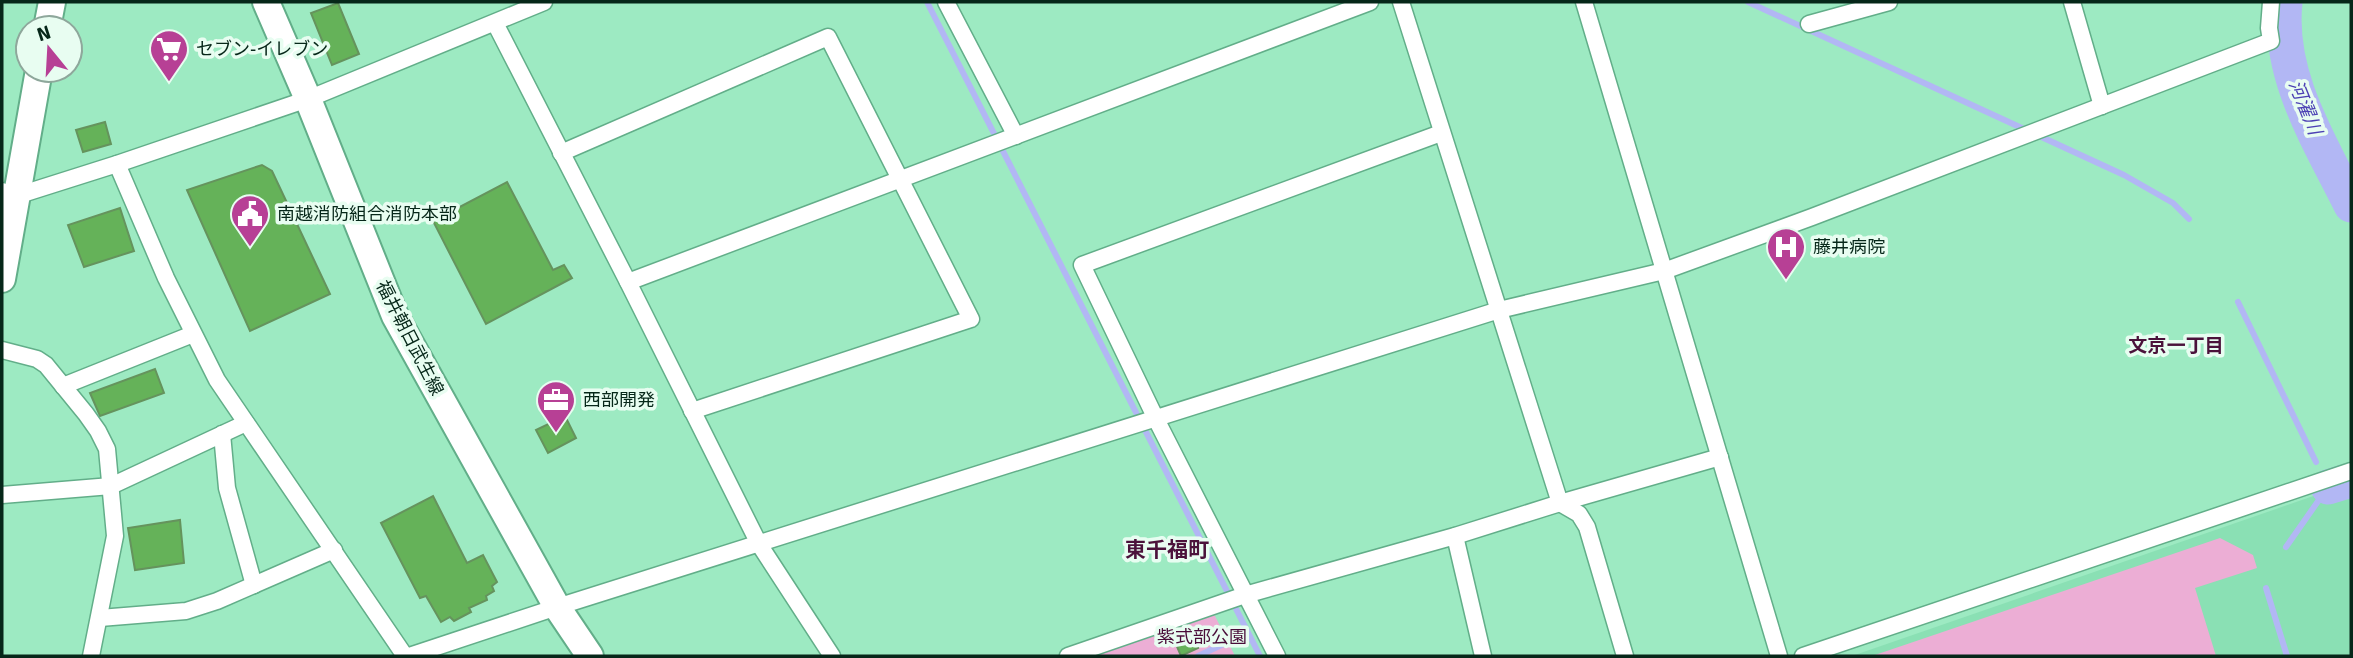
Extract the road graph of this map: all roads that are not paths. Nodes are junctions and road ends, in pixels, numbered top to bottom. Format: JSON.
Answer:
{"nodes":[{"id":1,"x":266,"y":2,"type":"edge"},
{"id":2,"x":544,"y":2,"type":"edge"},
{"id":3,"x":946,"y":2,"type":"edge"},
{"id":4,"x":1370,"y":2,"type":"edge"},
{"id":5,"x":1401,"y":2,"type":"edge"},
{"id":6,"x":1584,"y":2,"type":"edge"},
{"id":7,"x":1889,"y":2,"type":"edge"},
{"id":8,"x":2071,"y":2,"type":"edge"},
{"id":9,"x":2272,"y":2,"type":"edge"},
{"id":10,"x":495,"y":23,"type":"junction"},
{"id":11,"x":1810,"y":24,"type":"dead end"},
{"id":12,"x":36,"y":84,"type":"edge"},
{"id":13,"x":308,"y":99,"type":"junction"},
{"id":14,"x":2102,"y":106,"type":"junction"},
{"id":15,"x":1441,"y":133,"type":"junction"},
{"id":16,"x":1016,"y":136,"type":"junction"},
{"id":17,"x":561,"y":153,"type":"junction"},
{"id":18,"x":117,"y":164,"type":"junction"},
{"id":19,"x":902,"y":179,"type":"junction"},
{"id":20,"x":9,"y":193,"type":"edge"},
{"id":21,"x":1664,"y":271,"type":"junction"},
{"id":22,"x":2,"y":279,"type":"edge"},
{"id":23,"x":628,"y":282,"type":"junction"},
{"id":24,"x":1499,"y":310,"type":"junction"},
{"id":25,"x":193,"y":334,"type":"junction"},
{"id":26,"x":2,"y":349,"type":"edge"},
{"id":27,"x":63,"y":386,"type":"junction"},
{"id":28,"x":692,"y":411,"type":"junction"},
{"id":29,"x":1156,"y":419,"type":"junction"},
{"id":30,"x":246,"y":423,"type":"junction"},
{"id":31,"x":222,"y":434,"type":"junction"},
{"id":32,"x":1720,"y":457,"type":"junction"},
{"id":33,"x":2351,"y":471,"type":"edge"},
{"id":34,"x":111,"y":486,"type":"junction"},
{"id":35,"x":2,"y":495,"type":"edge"},
{"id":36,"x":1560,"y":503,"type":"junction"},
{"id":37,"x":1455,"y":536,"type":"junction"},
{"id":38,"x":759,"y":544,"type":"junction"},
{"id":39,"x":334,"y":550,"type":"junction"},
{"id":40,"x":254,"y":585,"type":"junction"},
{"id":41,"x":1245,"y":595,"type":"junction"},
{"id":42,"x":557,"y":607,"type":"junction"},
{"id":43,"x":100,"y":618,"type":"junction"},
{"id":44,"x":91,"y":656,"type":"edge"},
{"id":45,"x":407,"y":656,"type":"edge"},
{"id":46,"x":590,"y":656,"type":"edge"},
{"id":47,"x":832,"y":656,"type":"edge"},
{"id":48,"x":1068,"y":656,"type":"edge"},
{"id":49,"x":1277,"y":656,"type":"edge"},
{"id":50,"x":1483,"y":656,"type":"edge"},
{"id":51,"x":1625,"y":656,"type":"edge"},
{"id":52,"x":1779,"y":656,"type":"edge"},
{"id":53,"x":1803,"y":656,"type":"edge"}],
"edges":[{"from":1,"to":13,"type":"main road","name":"福井朝日武生線"},
{"from":2,"to":10,"type":"street"},
{"from":3,"to":16,"type":"street"},
{"from":4,"to":16,"type":"street"},
{"from":5,"to":15,"type":"street"},
{"from":6,"to":21,"type":"street"},
{"from":7,"to":11,"type":"street"},
{"from":8,"to":14,"type":"street"},
{"from":9,"to":14,"type":"street"},
{"from":10,"to":13,"type":"street"},
{"from":10,"to":17,"type":"street"},
{"from":12,"to":20,"type":"main road"},
{"from":13,"to":18,"type":"street"},
{"from":13,"to":42,"type":"main road","name":"福井朝日武生線"},
{"from":14,"to":21,"type":"street"},
{"from":15,"to":24,"type":"street"},
{"from":15,"to":29,"type":"street"},
{"from":16,"to":19,"type":"street"},
{"from":17,"to":19,"type":"street"},
{"from":17,"to":23,"type":"street"},
{"from":18,"to":20,"type":"street"},
{"from":18,"to":25,"type":"street"},
{"from":19,"to":23,"type":"street"},
{"from":19,"to":28,"type":"street"},
{"from":20,"to":22,"type":"main road"},
{"from":21,"to":24,"type":"street"},
{"from":21,"to":32,"type":"street"},
{"from":23,"to":28,"type":"street"},
{"from":24,"to":29,"type":"street"},
{"from":24,"to":36,"type":"street"},
{"from":25,"to":27,"type":"street"},
{"from":25,"to":30,"type":"street"},
{"from":26,"to":27,"type":"street"},
{"from":27,"to":34,"type":"street"},
{"from":28,"to":38,"type":"street"},
{"from":29,"to":38,"type":"street"},
{"from":29,"to":41,"type":"street"},
{"from":30,"to":31,"type":"street"},
{"from":30,"to":39,"type":"street"},
{"from":31,"to":34,"type":"street"},
{"from":31,"to":40,"type":"street"},
{"from":32,"to":36,"type":"street"},
{"from":32,"to":52,"type":"street"},
{"from":33,"to":53,"type":"street"},
{"from":34,"to":35,"type":"street"},
{"from":34,"to":43,"type":"street"},
{"from":36,"to":37,"type":"street"},
{"from":36,"to":51,"type":"street"},
{"from":37,"to":41,"type":"street"},
{"from":37,"to":50,"type":"street"},
{"from":38,"to":42,"type":"street"},
{"from":38,"to":47,"type":"street"},
{"from":39,"to":40,"type":"street"},
{"from":39,"to":45,"type":"street"},
{"from":40,"to":43,"type":"street"},
{"from":41,"to":48,"type":"street"},
{"from":41,"to":49,"type":"street"},
{"from":42,"to":45,"type":"street"},
{"from":42,"to":46,"type":"main road","name":"福井朝日武生線"},
{"from":43,"to":44,"type":"street"}]}
